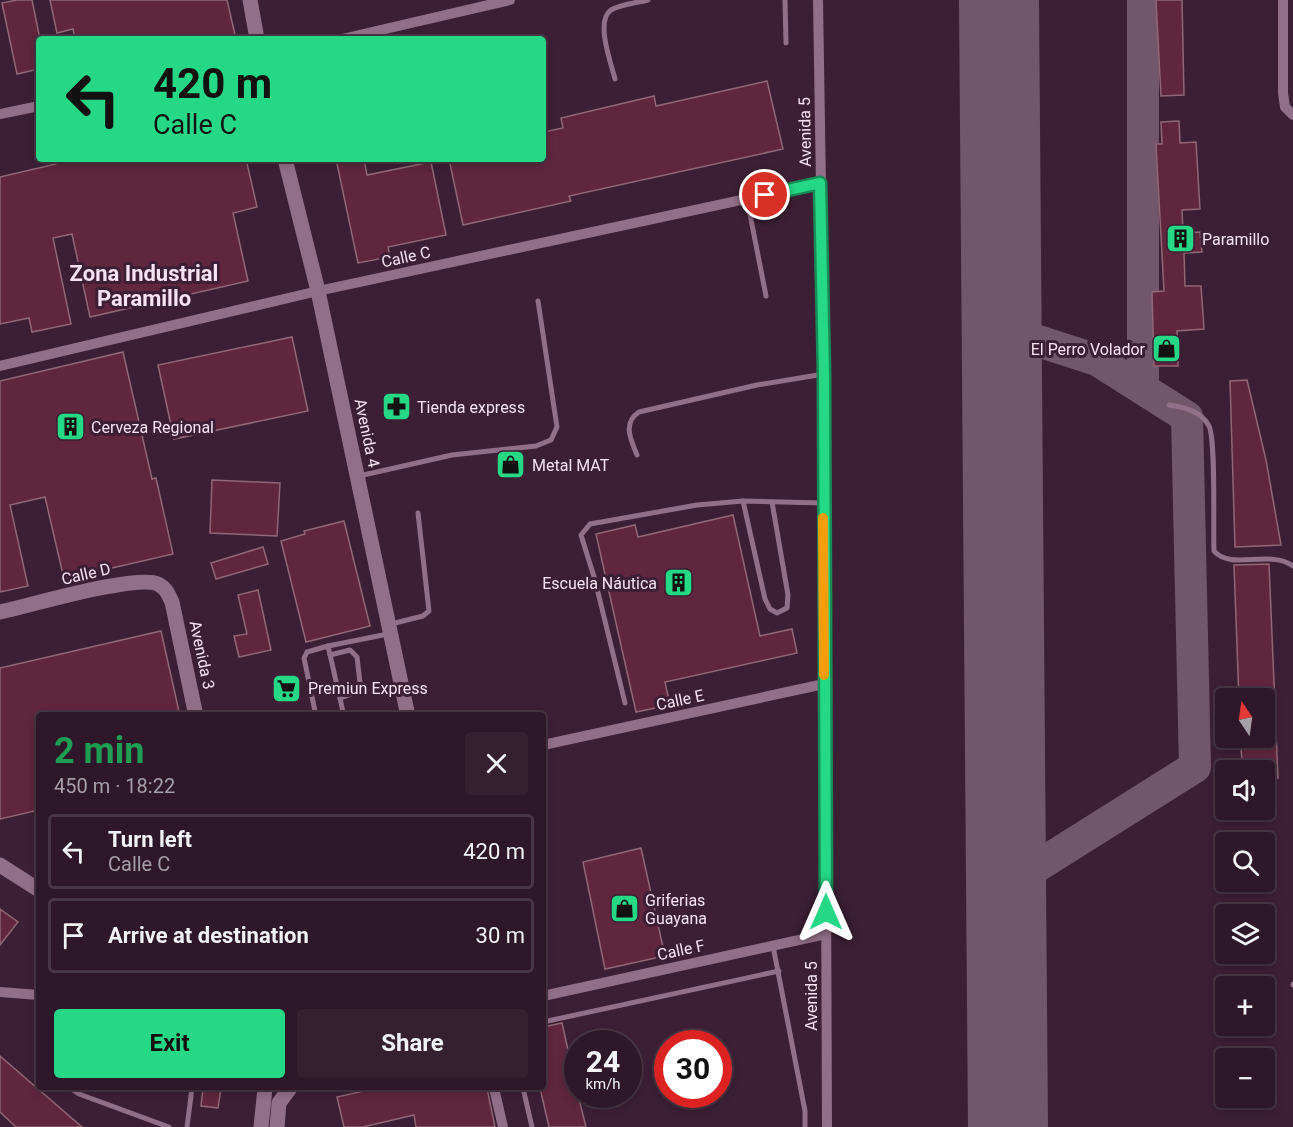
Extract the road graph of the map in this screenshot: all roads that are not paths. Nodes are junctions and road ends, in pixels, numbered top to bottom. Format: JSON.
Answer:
{"nodes":[{"id":1,"x":250,"y":0,"type":"edge"},
{"id":2,"x":510,"y":0,"type":"edge"},
{"id":3,"x":648,"y":0,"type":"edge"},
{"id":4,"x":785,"y":0,"type":"edge"},
{"id":5,"x":818,"y":0,"type":"edge"},
{"id":6,"x":1283,"y":0,"type":"edge"},
{"id":7,"x":256,"y":36,"type":"edge"},
{"id":8,"x":355,"y":36,"type":"edge"},
{"id":9,"x":786,"y":43,"type":"dead end"},
{"id":10,"x":615,"y":79,"type":"dead end"},
{"id":11,"x":36,"y":107,"type":"edge"},
{"id":12,"x":0,"y":114,"type":"edge"},
{"id":13,"x":1293,"y":115,"type":"edge"},
{"id":14,"x":286,"y":162,"type":"edge"},
{"id":15,"x":820,"y":183,"type":"junction"},
{"id":16,"x":747,"y":199,"type":"junction"},
{"id":17,"x":318,"y":291,"type":"junction"},
{"id":18,"x":766,"y":296,"type":"dead end"},
{"id":19,"x":538,"y":302,"type":"dead end"},
{"id":20,"x":0,"y":366,"type":"edge"},
{"id":21,"x":824,"y":374,"type":"junction"},
{"id":22,"x":1169,"y":405,"type":"dead end"},
{"id":23,"x":637,"y":455,"type":"dead end"},
{"id":24,"x":357,"y":476,"type":"junction"},
{"id":25,"x":743,"y":501,"type":"junction"},
{"id":26,"x":772,"y":502,"type":"junction"},
{"id":27,"x":822,"y":502,"type":"junction"},
{"id":28,"x":418,"y":513,"type":"dead end"},
{"id":29,"x":1293,"y":566,"type":"edge"},
{"id":30,"x":172,"y":602,"type":"joint"},
{"id":31,"x":0,"y":612,"type":"edge"},
{"id":32,"x":392,"y":629,"type":"junction"},
{"id":33,"x":328,"y":646,"type":"junction"},
{"id":34,"x":330,"y":655,"type":"junction"},
{"id":35,"x":824,"y":684,"type":"junction"},
{"id":36,"x":340,"y":698,"type":"junction"},
{"id":37,"x":625,"y":703,"type":"dead end"},
{"id":38,"x":195,"y":712,"type":"edge"},
{"id":39,"x":315,"y":712,"type":"edge"},
{"id":40,"x":343,"y":712,"type":"edge"},
{"id":41,"x":407,"y":712,"type":"edge"},
{"id":42,"x":546,"y":744,"type":"edge"},
{"id":43,"x":0,"y":865,"type":"edge"},
{"id":44,"x":36,"y":888,"type":"edge"},
{"id":45,"x":826,"y":934,"type":"junction"},
{"id":46,"x":773,"y":946,"type":"junction"},
{"id":47,"x":779,"y":971,"type":"junction"},
{"id":48,"x":0,"y":992,"type":"edge"},
{"id":49,"x":36,"y":995,"type":"edge"},
{"id":50,"x":546,"y":995,"type":"edge"},
{"id":51,"x":546,"y":1021,"type":"edge"},
{"id":52,"x":73,"y":1090,"type":"edge"},
{"id":53,"x":192,"y":1090,"type":"edge"},
{"id":54,"x":265,"y":1090,"type":"edge"},
{"id":55,"x":289,"y":1090,"type":"edge"},
{"id":56,"x":494,"y":1090,"type":"edge"},
{"id":57,"x":523,"y":1090,"type":"edge"},
{"id":58,"x":169,"y":1127,"type":"edge"},
{"id":59,"x":187,"y":1127,"type":"edge"},
{"id":60,"x":261,"y":1127,"type":"edge"},
{"id":61,"x":277,"y":1127,"type":"edge"},
{"id":62,"x":503,"y":1127,"type":"edge"},
{"id":63,"x":532,"y":1127,"type":"edge"},
{"id":64,"x":805,"y":1127,"type":"edge"},
{"id":65,"x":827,"y":1127,"type":"edge"}],
"edges":[{"from":1,"to":7,"type":"main road"},
{"from":2,"to":8,"type":"street"},
{"from":3,"to":10,"type":"lane"},
{"from":4,"to":9,"type":"lane"},
{"from":5,"to":15,"type":"street","name":"Avenida 5"},
{"from":6,"to":13,"type":"street"},
{"from":11,"to":12,"type":"street"},
{"from":14,"to":17,"type":"main road","name":"Avenida 4"},
{"from":15,"to":16,"type":"street","name":"Calle C"},
{"from":15,"to":21,"type":"street","name":"Avenida 5"},
{"from":16,"to":17,"type":"street","name":"Calle C"},
{"from":16,"to":18,"type":"lane"},
{"from":17,"to":20,"type":"street","name":"Calle C"},
{"from":17,"to":24,"type":"main road","name":"Avenida 4"},
{"from":19,"to":24,"type":"lane"},
{"from":21,"to":23,"type":"lane"},
{"from":21,"to":27,"type":"street","name":"Avenida 5"},
{"from":22,"to":29,"type":"lane"},
{"from":24,"to":32,"type":"main road","name":"Avenida 4"},
{"from":25,"to":26,"type":"lane"},
{"from":25,"to":26,"type":"lane"},
{"from":25,"to":37,"type":"lane"},
{"from":26,"to":27,"type":"lane"},
{"from":27,"to":35,"type":"street","name":"Avenida 5"},
{"from":28,"to":32,"type":"lane"},
{"from":30,"to":31,"type":"main road","name":"Calle D"},
{"from":30,"to":38,"type":"main road","name":"Avenida 3"},
{"from":32,"to":33,"type":"lane"},
{"from":32,"to":41,"type":"main road","name":"Avenida 4"},
{"from":33,"to":34,"type":"lane"},
{"from":33,"to":39,"type":"lane"},
{"from":34,"to":36,"type":"lane"},
{"from":34,"to":36,"type":"lane"},
{"from":35,"to":42,"type":"street","name":"Calle E"},
{"from":35,"to":45,"type":"street","name":"Avenida 5"},
{"from":36,"to":40,"type":"lane"},
{"from":43,"to":44,"type":"main road"},
{"from":45,"to":46,"type":"street","name":"Calle F"},
{"from":45,"to":65,"type":"street","name":"Avenida 5"},
{"from":46,"to":47,"type":"lane"},
{"from":46,"to":50,"type":"street","name":"Calle F"},
{"from":47,"to":51,"type":"lane"},
{"from":47,"to":64,"type":"lane"},
{"from":48,"to":49,"type":"street"},
{"from":52,"to":58,"type":"lane"},
{"from":53,"to":59,"type":"lane"},
{"from":54,"to":60,"type":"main road"},
{"from":55,"to":61,"type":"main road"},
{"from":56,"to":62,"type":"street"},
{"from":57,"to":63,"type":"lane"}]}
